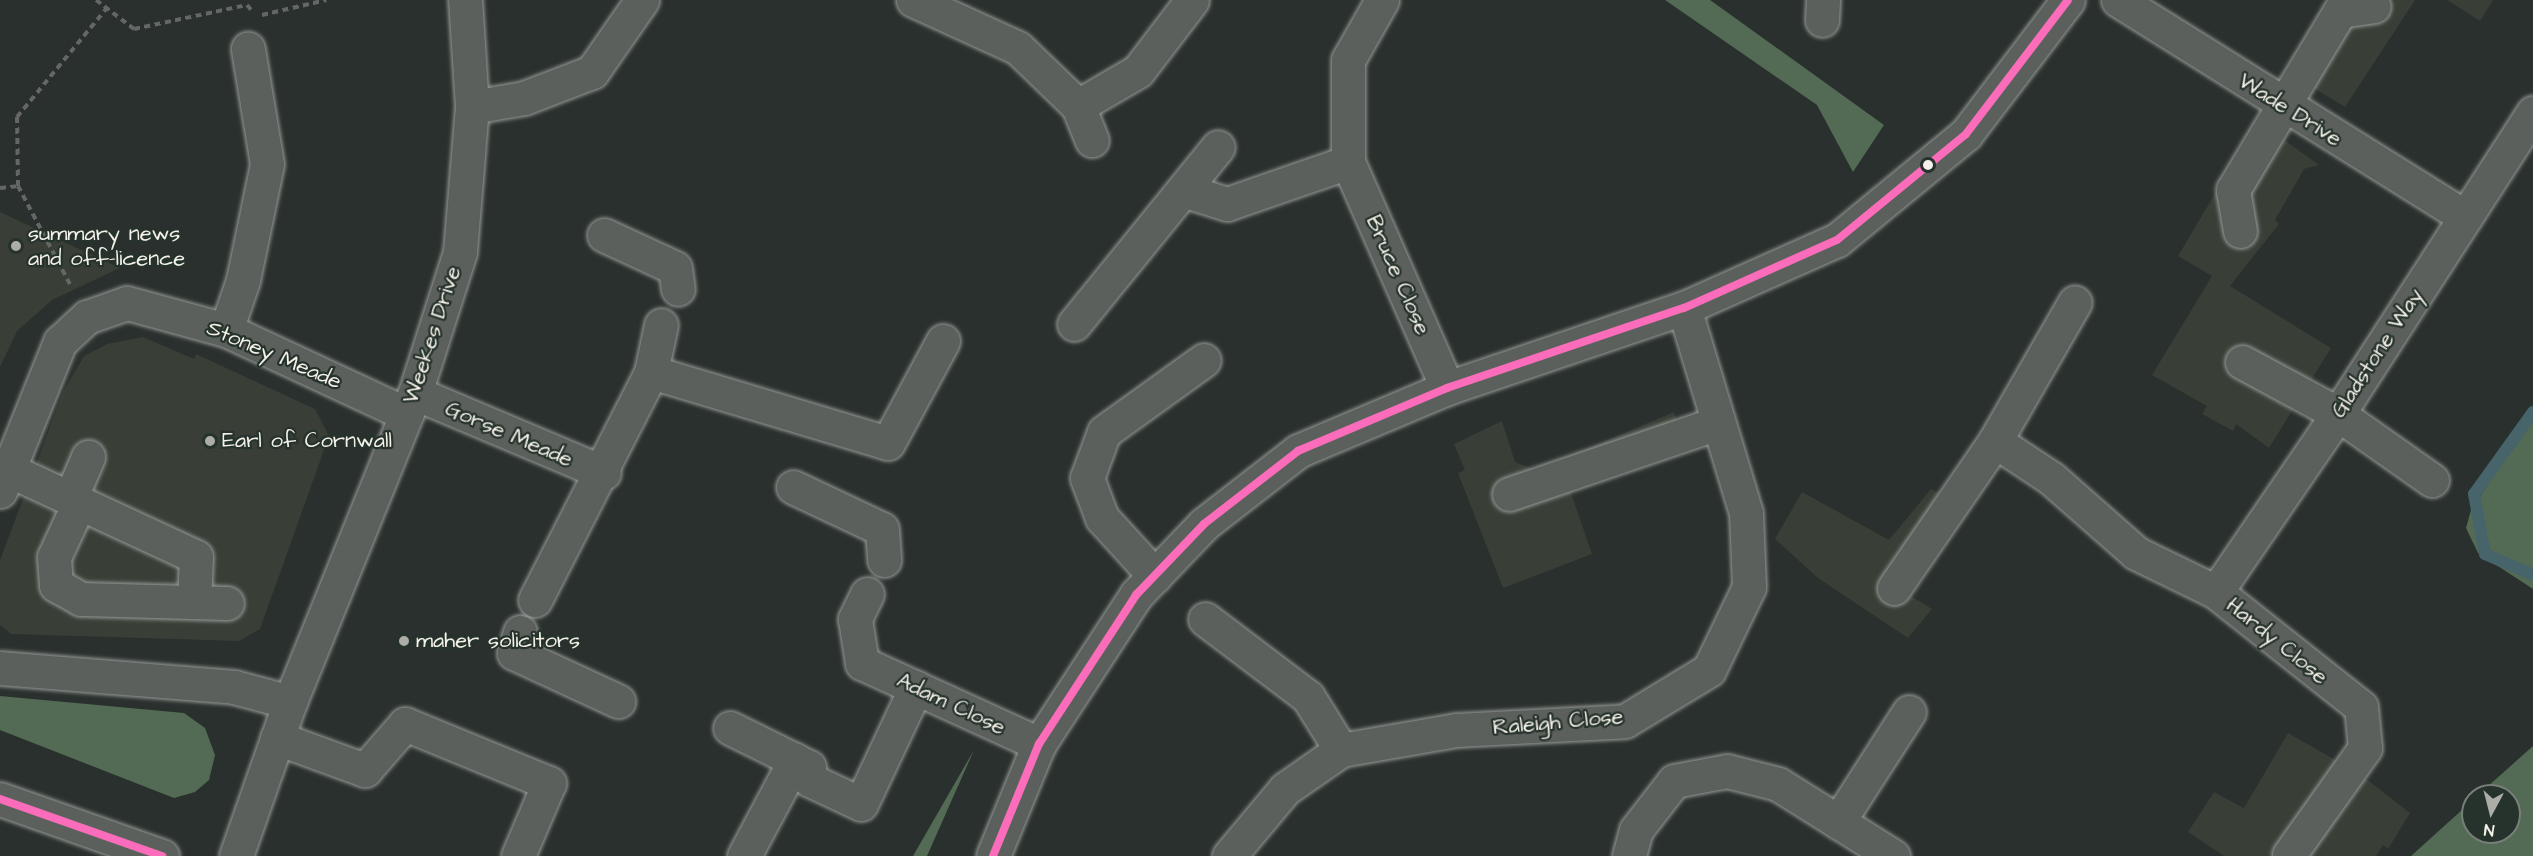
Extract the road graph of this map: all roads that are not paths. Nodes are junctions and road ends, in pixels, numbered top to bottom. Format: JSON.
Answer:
{"nodes":[{"id":1,"x":465,"y":0,"type":"edge"},
{"id":2,"x":642,"y":0,"type":"edge"},
{"id":3,"x":913,"y":0,"type":"edge"},
{"id":4,"x":1192,"y":0,"type":"edge"},
{"id":5,"x":1382,"y":0,"type":"edge"},
{"id":6,"x":2068,"y":0,"type":"edge"},
{"id":7,"x":2118,"y":0,"type":"edge"},
{"id":8,"x":2374,"y":6,"type":"dead end"},
{"id":9,"x":248,"y":49,"type":"dead end"},
{"id":10,"x":1078,"y":106,"type":"junction"},
{"id":11,"x":2283,"y":106,"type":"junction"},
{"id":12,"x":472,"y":107,"type":"junction"},
{"id":13,"x":2533,"y":112,"type":"edge"},
{"id":14,"x":1092,"y":140,"type":"dead end"},
{"id":15,"x":1218,"y":147,"type":"dead end"},
{"id":16,"x":1348,"y":162,"type":"junction"},
{"id":17,"x":1186,"y":190,"type":"junction"},
{"id":18,"x":2464,"y":216,"type":"junction"},
{"id":19,"x":2240,"y":231,"type":"dead end"},
{"id":20,"x":604,"y":234,"type":"dead end"},
{"id":21,"x":678,"y":289,"type":"dead end"},
{"id":22,"x":2074,"y":302,"type":"dead end"},
{"id":23,"x":1684,"y":308,"type":"junction"},
{"id":24,"x":1074,"y":324,"type":"dead end"},
{"id":25,"x":661,"y":325,"type":"dead end"},
{"id":26,"x":226,"y":330,"type":"junction"},
{"id":27,"x":943,"y":341,"type":"dead end"},
{"id":28,"x":1204,"y":360,"type":"dead end"},
{"id":29,"x":2242,"y":362,"type":"dead end"},
{"id":30,"x":651,"y":372,"type":"junction"},
{"id":31,"x":1447,"y":388,"type":"junction"},
{"id":32,"x":411,"y":404,"type":"junction"},
{"id":33,"x":2338,"y":414,"type":"junction"},
{"id":34,"x":1717,"y":423,"type":"junction"},
{"id":35,"x":1995,"y":441,"type":"junction"},
{"id":36,"x":88,"y":457,"type":"dead end"},
{"id":37,"x":604,"y":473,"type":"junction"},
{"id":38,"x":2432,"y":480,"type":"dead end"},
{"id":39,"x":5,"y":481,"type":"edge"},
{"id":40,"x":793,"y":487,"type":"dead end"},
{"id":41,"x":1509,"y":494,"type":"dead end"},
{"id":42,"x":75,"y":501,"type":"junction"},
{"id":43,"x":884,"y":560,"type":"dead end"},
{"id":44,"x":1155,"y":576,"type":"junction"},
{"id":45,"x":1894,"y":588,"type":"dead end"},
{"id":46,"x":2216,"y":592,"type":"junction"},
{"id":47,"x":867,"y":594,"type":"dead end"},
{"id":48,"x":536,"y":600,"type":"dead end"},
{"id":49,"x":194,"y":602,"type":"junction"},
{"id":50,"x":227,"y":603,"type":"dead end"},
{"id":51,"x":1205,"y":619,"type":"dead end"},
{"id":52,"x":520,"y":632,"type":"dead end"},
{"id":53,"x":0,"y":668,"type":"edge"},
{"id":54,"x":916,"y":687,"type":"junction"},
{"id":55,"x":618,"y":701,"type":"dead end"},
{"id":56,"x":290,"y":702,"type":"junction"},
{"id":57,"x":1909,"y":712,"type":"dead end"},
{"id":58,"x":730,"y":728,"type":"dead end"},
{"id":59,"x":277,"y":738,"type":"junction"},
{"id":60,"x":1039,"y":744,"type":"junction"},
{"id":61,"x":1341,"y":750,"type":"junction"},
{"id":62,"x":795,"y":760,"type":"junction"},
{"id":63,"x":0,"y":799,"type":"edge"},
{"id":64,"x":1838,"y":822,"type":"junction"},
{"id":65,"x":2289,"y":855,"type":"edge"},
{"id":66,"x":162,"y":856,"type":"edge"},
{"id":67,"x":237,"y":856,"type":"edge"},
{"id":68,"x":518,"y":856,"type":"edge"},
{"id":69,"x":744,"y":856,"type":"edge"},
{"id":70,"x":993,"y":856,"type":"edge"},
{"id":71,"x":1229,"y":856,"type":"edge"},
{"id":72,"x":1629,"y":856,"type":"edge"},
{"id":73,"x":1893,"y":856,"type":"edge"}],
"edges":[{"from":1,"to":12,"type":"street","name":"Weekes Drive"},
{"from":2,"to":12,"type":"street"},
{"from":3,"to":10,"type":"street"},
{"from":4,"to":10,"type":"street"},
{"from":5,"to":16,"type":"street","name":"Bruce Close"},
{"from":6,"to":23,"type":"street"},
{"from":7,"to":11,"type":"street","name":"Wade Drive"},
{"from":8,"to":11,"type":"street"},
{"from":9,"to":26,"type":"street"},
{"from":10,"to":14,"type":"street"},
{"from":11,"to":18,"type":"street","name":"Wade Drive"},
{"from":11,"to":19,"type":"street"},
{"from":12,"to":32,"type":"street","name":"Weekes Drive"},
{"from":13,"to":18,"type":"street","name":"Gladstone Way"},
{"from":15,"to":17,"type":"street"},
{"from":16,"to":17,"type":"street"},
{"from":16,"to":31,"type":"street","name":"Bruce Close"},
{"from":17,"to":24,"type":"street"},
{"from":18,"to":33,"type":"street","name":"Gladstone Way"},
{"from":20,"to":21,"type":"street"},
{"from":22,"to":35,"type":"street"},
{"from":23,"to":31,"type":"street"},
{"from":23,"to":34,"type":"street","name":"Raleigh Close"},
{"from":25,"to":30,"type":"street","name":"Gorse Meade"},
{"from":26,"to":32,"type":"street","name":"Stoney Meade"},
{"from":26,"to":39,"type":"street","name":"Stoney Meade"},
{"from":27,"to":30,"type":"street"},
{"from":28,"to":44,"type":"street"},
{"from":29,"to":33,"type":"street"},
{"from":30,"to":37,"type":"street","name":"Gorse Meade"},
{"from":31,"to":44,"type":"street"},
{"from":32,"to":37,"type":"street","name":"Gorse Meade"},
{"from":32,"to":56,"type":"street","name":"Weekes Drive"},
{"from":33,"to":38,"type":"street"},
{"from":33,"to":46,"type":"street","name":"Gladstone Way"},
{"from":34,"to":41,"type":"street"},
{"from":34,"to":61,"type":"street","name":"Raleigh Close"},
{"from":35,"to":45,"type":"street"},
{"from":35,"to":46,"type":"street","name":"Hardy Close"},
{"from":36,"to":42,"type":"street"},
{"from":37,"to":48,"type":"street","name":"Gorse Meade"},
{"from":39,"to":42,"type":"street"},
{"from":40,"to":43,"type":"street"},
{"from":42,"to":49,"type":"street"},
{"from":42,"to":49,"type":"street"},
{"from":44,"to":60,"type":"street"},
{"from":46,"to":65,"type":"street","name":"Hardy Close"},
{"from":47,"to":54,"type":"street","name":"Adam Close"},
{"from":49,"to":50,"type":"street"},
{"from":51,"to":61,"type":"street"},
{"from":52,"to":55,"type":"street"},
{"from":53,"to":56,"type":"street"},
{"from":54,"to":60,"type":"street","name":"Adam Close"},
{"from":54,"to":62,"type":"street"},
{"from":56,"to":59,"type":"street","name":"Weekes Drive"},
{"from":57,"to":64,"type":"street"},
{"from":58,"to":62,"type":"street"},
{"from":59,"to":67,"type":"street","name":"Weekes Drive"},
{"from":59,"to":68,"type":"street"},
{"from":60,"to":70,"type":"street"},
{"from":61,"to":71,"type":"street","name":"Raleigh Close"},
{"from":62,"to":69,"type":"street"},
{"from":63,"to":66,"type":"street"},
{"from":64,"to":72,"type":"street"},
{"from":64,"to":73,"type":"street"}]}
